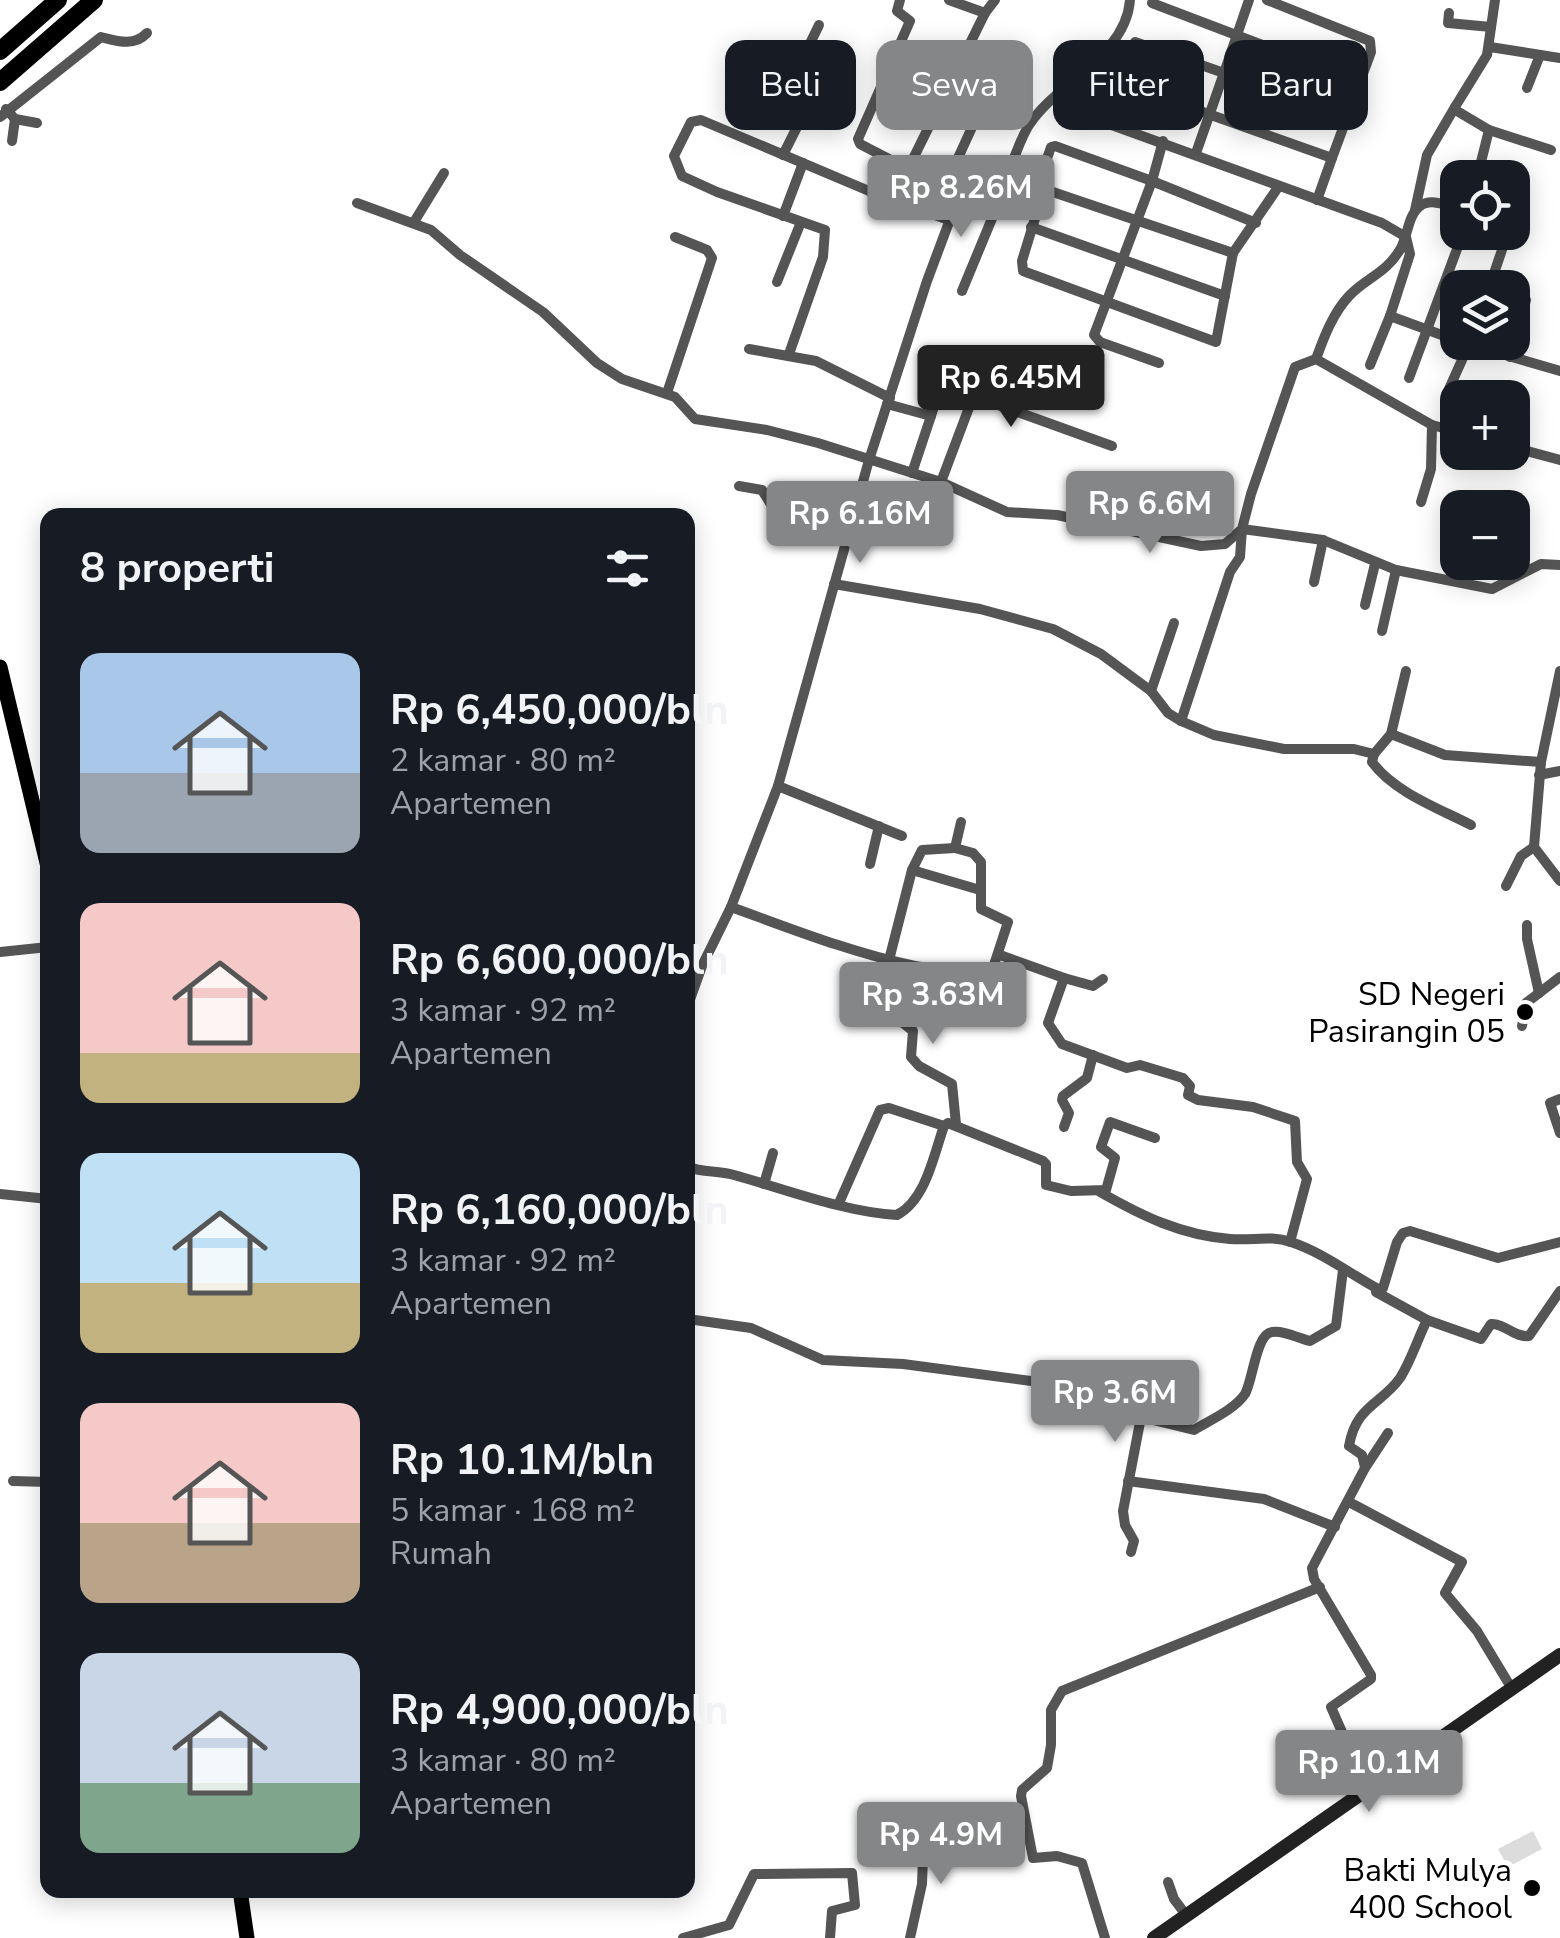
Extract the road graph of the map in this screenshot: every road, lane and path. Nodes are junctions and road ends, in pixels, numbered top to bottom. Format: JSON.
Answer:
{"nodes":[{"id":1,"x":58,"y":0,"type":"edge"},
{"id":2,"x":94,"y":0,"type":"edge"},
{"id":3,"x":900,"y":0,"type":"edge"},
{"id":4,"x":949,"y":0,"type":"edge"},
{"id":5,"x":995,"y":0,"type":"edge"},
{"id":6,"x":1130,"y":0,"type":"edge"},
{"id":7,"x":1248,"y":0,"type":"edge"},
{"id":8,"x":1267,"y":0,"type":"edge"},
{"id":9,"x":1495,"y":0,"type":"edge"},
{"id":10,"x":1152,"y":4,"type":"dead end"},
{"id":11,"x":985,"y":13,"type":"junction"},
{"id":12,"x":1449,"y":13,"type":"dead end"},
{"id":13,"x":819,"y":25,"type":"dead end"},
{"id":14,"x":1491,"y":27,"type":"junction"},
{"id":15,"x":147,"y":34,"type":"dead end"},
{"id":16,"x":1238,"y":35,"type":"junction"},
{"id":17,"x":1236,"y":40,"type":"edge"},
{"id":18,"x":1251,"y":40,"type":"edge"},
{"id":19,"x":1367,"y":40,"type":"edge"},
{"id":20,"x":1490,"y":47,"type":"junction"},
{"id":21,"x":0,"y":51,"type":"edge"},
{"id":22,"x":1540,"y":55,"type":"junction"},
{"id":23,"x":1560,"y":58,"type":"edge"},
{"id":24,"x":1204,"y":66,"type":"edge"},
{"id":25,"x":1224,"y":73,"type":"joint"},
{"id":26,"x":0,"y":82,"type":"edge"},
{"id":27,"x":1528,"y":88,"type":"dead end"},
{"id":28,"x":1455,"y":107,"type":"junction"},
{"id":29,"x":1204,"y":111,"type":"edge"},
{"id":30,"x":3,"y":113,"type":"edge"},
{"id":31,"x":1210,"y":113,"type":"junction"},
{"id":32,"x":15,"y":119,"type":"junction"},
{"id":33,"x":37,"y":122,"type":"dead end"},
{"id":34,"x":971,"y":130,"type":"edge"},
{"id":35,"x":1131,"y":130,"type":"edge"},
{"id":36,"x":1343,"y":130,"type":"edge"},
{"id":37,"x":1490,"y":130,"type":"junction"},
{"id":38,"x":12,"y":141,"type":"dead end"},
{"id":39,"x":1163,"y":141,"type":"junction"},
{"id":40,"x":1551,"y":150,"type":"dead end"},
{"id":41,"x":1196,"y":154,"type":"junction"},
{"id":42,"x":783,"y":156,"type":"junction"},
{"id":43,"x":1332,"y":158,"type":"junction"},
{"id":44,"x":1482,"y":160,"type":"edge"},
{"id":45,"x":804,"y":163,"type":"junction"},
{"id":46,"x":908,"y":170,"type":"junction"},
{"id":47,"x":444,"y":173,"type":"dead end"},
{"id":48,"x":1152,"y":181,"type":"junction"},
{"id":49,"x":946,"y":184,"type":"junction"},
{"id":50,"x":1279,"y":186,"type":"junction"},
{"id":51,"x":1044,"y":188,"type":"junction"},
{"id":52,"x":961,"y":190,"type":"junction"},
{"id":53,"x":1317,"y":200,"type":"junction"},
{"id":54,"x":357,"y":203,"type":"dead end"},
{"id":55,"x":998,"y":204,"type":"junction"},
{"id":56,"x":1440,"y":204,"type":"edge"},
{"id":57,"x":1415,"y":210,"type":"junction"},
{"id":58,"x":783,"y":216,"type":"junction"},
{"id":59,"x":949,"y":220,"type":"junction"},
{"id":60,"x":1136,"y":220,"type":"junction"},
{"id":61,"x":414,"y":222,"type":"junction"},
{"id":62,"x":801,"y":222,"type":"junction"},
{"id":63,"x":1256,"y":223,"type":"junction"},
{"id":64,"x":1031,"y":226,"type":"junction"},
{"id":65,"x":675,"y":237,"type":"dead end"},
{"id":66,"x":1406,"y":237,"type":"junction"},
{"id":67,"x":1457,"y":250,"type":"edge"},
{"id":68,"x":1233,"y":253,"type":"junction"},
{"id":69,"x":1122,"y":262,"type":"junction"},
{"id":70,"x":777,"y":282,"type":"dead end"},
{"id":71,"x":962,"y":291,"type":"dead end"},
{"id":72,"x":1225,"y":296,"type":"junction"},
{"id":73,"x":1106,"y":304,"type":"junction"},
{"id":74,"x":1390,"y":316,"type":"junction"},
{"id":75,"x":1427,"y":331,"type":"junction"},
{"id":76,"x":1440,"y":335,"type":"edge"},
{"id":77,"x":750,"y":349,"type":"dead end"},
{"id":78,"x":788,"y":354,"type":"junction"},
{"id":79,"x":1316,"y":358,"type":"junction"},
{"id":80,"x":1521,"y":360,"type":"edge"},
{"id":81,"x":1158,"y":363,"type":"dead end"},
{"id":82,"x":1370,"y":365,"type":"dead end"},
{"id":83,"x":1560,"y":371,"type":"edge"},
{"id":84,"x":942,"y":377,"type":"dead end"},
{"id":85,"x":1409,"y":378,"type":"dead end"},
{"id":86,"x":667,"y":393,"type":"junction"},
{"id":87,"x":889,"y":401,"type":"junction"},
{"id":88,"x":931,"y":416,"type":"junction"},
{"id":89,"x":1432,"y":424,"type":"junction"},
{"id":90,"x":1440,"y":426,"type":"edge"},
{"id":91,"x":1112,"y":446,"type":"dead end"},
{"id":92,"x":1530,"y":451,"type":"edge"},
{"id":93,"x":869,"y":460,"type":"junction"},
{"id":94,"x":1560,"y":460,"type":"edge"},
{"id":95,"x":912,"y":473,"type":"junction"},
{"id":96,"x":941,"y":482,"type":"junction"},
{"id":97,"x":739,"y":486,"type":"dead end"},
{"id":98,"x":1172,"y":489,"type":"dead end"},
{"id":99,"x":1421,"y":502,"type":"dead end"},
{"id":100,"x":850,"y":528,"type":"junction"},
{"id":101,"x":1242,"y":529,"type":"junction"},
{"id":102,"x":1160,"y":537,"type":"junction"},
{"id":103,"x":1322,"y":540,"type":"junction"},
{"id":104,"x":1375,"y":564,"type":"junction"},
{"id":105,"x":1560,"y":565,"type":"edge"},
{"id":106,"x":1396,"y":570,"type":"junction"},
{"id":107,"x":1314,"y":582,"type":"dead end"},
{"id":108,"x":834,"y":584,"type":"junction"},
{"id":109,"x":1365,"y":605,"type":"dead end"},
{"id":110,"x":1174,"y":624,"type":"dead end"},
{"id":111,"x":1382,"y":631,"type":"dead end"},
{"id":112,"x":0,"y":671,"type":"edge"},
{"id":113,"x":1406,"y":671,"type":"dead end"},
{"id":114,"x":1560,"y":671,"type":"edge"},
{"id":115,"x":1152,"y":691,"type":"junction"},
{"id":116,"x":1180,"y":722,"type":"junction"},
{"id":117,"x":1554,"y":724,"type":"edge"},
{"id":118,"x":1390,"y":734,"type":"junction"},
{"id":119,"x":1374,"y":754,"type":"junction"},
{"id":120,"x":1541,"y":762,"type":"junction"},
{"id":121,"x":1560,"y":771,"type":"edge"},
{"id":122,"x":1539,"y":775,"type":"junction"},
{"id":123,"x":778,"y":786,"type":"junction"},
{"id":124,"x":961,"y":822,"type":"dead end"},
{"id":125,"x":1470,"y":825,"type":"dead end"},
{"id":126,"x":879,"y":826,"type":"junction"},
{"id":127,"x":40,"y":834,"type":"edge"},
{"id":128,"x":902,"y":836,"type":"dead end"},
{"id":129,"x":1534,"y":847,"type":"junction"},
{"id":130,"x":955,"y":848,"type":"junction"},
{"id":131,"x":870,"y":864,"type":"dead end"},
{"id":132,"x":912,"y":870,"type":"junction"},
{"id":133,"x":1560,"y":880,"type":"edge"},
{"id":134,"x":1506,"y":886,"type":"dead end"},
{"id":135,"x":980,"y":890,"type":"junction"},
{"id":136,"x":731,"y":907,"type":"junction"},
{"id":137,"x":1527,"y":925,"type":"dead end"},
{"id":138,"x":40,"y":948,"type":"edge"},
{"id":139,"x":0,"y":952,"type":"edge"},
{"id":140,"x":1000,"y":954,"type":"junction"},
{"id":141,"x":889,"y":960,"type":"junction"},
{"id":142,"x":695,"y":964,"type":"edge"},
{"id":143,"x":702,"y":966,"type":"junction"},
{"id":144,"x":980,"y":969,"type":"junction"},
{"id":145,"x":1064,"y":978,"type":"junction"},
{"id":146,"x":1560,"y":978,"type":"edge"},
{"id":147,"x":1103,"y":979,"type":"dead end"},
{"id":148,"x":695,"y":986,"type":"edge"},
{"id":149,"x":1539,"y":993,"type":"junction"},
{"id":150,"x":970,"y":998,"type":"dead end"},
{"id":151,"x":1522,"y":1026,"type":"dead end"},
{"id":152,"x":1093,"y":1054,"type":"junction"},
{"id":153,"x":1560,"y":1098,"type":"edge"},
{"id":154,"x":1557,"y":1112,"type":"edge"},
{"id":155,"x":950,"y":1125,"type":"junction"},
{"id":156,"x":1064,"y":1127,"type":"dead end"},
{"id":157,"x":1560,"y":1134,"type":"edge"},
{"id":158,"x":1155,"y":1138,"type":"dead end"},
{"id":159,"x":772,"y":1153,"type":"dead end"},
{"id":160,"x":695,"y":1169,"type":"edge"},
{"id":161,"x":764,"y":1184,"type":"junction"},
{"id":162,"x":1100,"y":1192,"type":"junction"},
{"id":163,"x":0,"y":1194,"type":"edge"},
{"id":164,"x":40,"y":1198,"type":"edge"},
{"id":165,"x":839,"y":1203,"type":"junction"},
{"id":166,"x":1290,"y":1242,"type":"junction"},
{"id":167,"x":1560,"y":1242,"type":"edge"},
{"id":168,"x":1343,"y":1274,"type":"junction"},
{"id":169,"x":1560,"y":1291,"type":"edge"},
{"id":170,"x":695,"y":1320,"type":"edge"},
{"id":171,"x":1427,"y":1320,"type":"junction"},
{"id":172,"x":1140,"y":1418,"type":"junction"},
{"id":173,"x":1388,"y":1433,"type":"dead end"},
{"id":174,"x":1365,"y":1468,"type":"junction"},
{"id":175,"x":13,"y":1480,"type":"dead end"},
{"id":176,"x":1128,"y":1481,"type":"junction"},
{"id":177,"x":40,"y":1482,"type":"edge"},
{"id":178,"x":1349,"y":1502,"type":"junction"},
{"id":179,"x":1335,"y":1527,"type":"junction"},
{"id":180,"x":1131,"y":1552,"type":"dead end"},
{"id":181,"x":1320,"y":1588,"type":"junction"},
{"id":182,"x":1560,"y":1655,"type":"edge"},
{"id":183,"x":1512,"y":1689,"type":"junction"},
{"id":184,"x":1367,"y":1789,"type":"junction"},
{"id":185,"x":924,"y":1829,"type":"dead end"},
{"id":186,"x":1168,"y":1882,"type":"dead end"},
{"id":187,"x":241,"y":1898,"type":"edge"},
{"id":188,"x":1186,"y":1915,"type":"junction"},
{"id":189,"x":1165,"y":1935,"type":"edge"},
{"id":190,"x":247,"y":1938,"type":"edge"},
{"id":191,"x":683,"y":1938,"type":"edge"},
{"id":192,"x":830,"y":1938,"type":"edge"},
{"id":193,"x":910,"y":1938,"type":"edge"},
{"id":194,"x":1105,"y":1938,"type":"edge"}],
"edges":[{"from":1,"to":21,"type":"highway"},
{"from":2,"to":26,"type":"highway"},
{"from":3,"to":46,"type":"street"},
{"from":4,"to":11,"type":"street"},
{"from":5,"to":11,"type":"street"},
{"from":6,"to":55,"type":"street"},
{"from":7,"to":16,"type":"street"},
{"from":8,"to":19,"type":"street"},
{"from":9,"to":14,"type":"street"},
{"from":10,"to":16,"type":"street"},
{"from":11,"to":46,"type":"street"},
{"from":12,"to":14,"type":"street"},
{"from":13,"to":42,"type":"street"},
{"from":14,"to":20,"type":"street"},
{"from":15,"to":30,"type":"street"},
{"from":16,"to":17,"type":"street"},
{"from":16,"to":18,"type":"street"},
{"from":20,"to":22,"type":"street"},
{"from":20,"to":28,"type":"street"},
{"from":22,"to":23,"type":"street"},
{"from":22,"to":27,"type":"street"},
{"from":24,"to":25,"type":"street"},
{"from":25,"to":31,"type":"street"},
{"from":28,"to":37,"type":"street"},
{"from":28,"to":57,"type":"street"},
{"from":29,"to":31,"type":"street"},
{"from":30,"to":32,"type":"street"},
{"from":31,"to":41,"type":"street"},
{"from":31,"to":43,"type":"street"},
{"from":32,"to":33,"type":"street"},
{"from":32,"to":38,"type":"street"},
{"from":34,"to":49,"type":"street"},
{"from":35,"to":39,"type":"street"},
{"from":36,"to":43,"type":"street"},
{"from":37,"to":40,"type":"street"},
{"from":37,"to":44,"type":"street"},
{"from":39,"to":41,"type":"street"},
{"from":39,"to":48,"type":"street"},
{"from":41,"to":50,"type":"street"},
{"from":42,"to":45,"type":"street"},
{"from":42,"to":58,"type":"street"},
{"from":43,"to":53,"type":"street"},
{"from":45,"to":58,"type":"street"},
{"from":45,"to":59,"type":"street"},
{"from":46,"to":49,"type":"street"},
{"from":47,"to":61,"type":"street"},
{"from":48,"to":51,"type":"street"},
{"from":48,"to":60,"type":"street"},
{"from":48,"to":63,"type":"street"},
{"from":49,"to":52,"type":"street"},
{"from":50,"to":53,"type":"street"},
{"from":50,"to":63,"type":"street"},
{"from":51,"to":60,"type":"street"},
{"from":51,"to":64,"type":"street"},
{"from":52,"to":55,"type":"street"},
{"from":52,"to":59,"type":"street"},
{"from":53,"to":66,"type":"street"},
{"from":54,"to":61,"type":"street"},
{"from":55,"to":71,"type":"street"},
{"from":56,"to":57,"type":"street"},
{"from":57,"to":66,"type":"street"},
{"from":58,"to":62,"type":"street"},
{"from":59,"to":87,"type":"street"},
{"from":60,"to":68,"type":"street"},
{"from":60,"to":69,"type":"street"},
{"from":61,"to":86,"type":"street"},
{"from":62,"to":70,"type":"street"},
{"from":62,"to":78,"type":"street"},
{"from":63,"to":68,"type":"street"},
{"from":64,"to":69,"type":"street"},
{"from":64,"to":73,"type":"street"},
{"from":65,"to":86,"type":"street"},
{"from":66,"to":74,"type":"street"},
{"from":66,"to":79,"type":"street"},
{"from":67,"to":75,"type":"street"},
{"from":68,"to":72,"type":"street"},
{"from":69,"to":72,"type":"street"},
{"from":69,"to":73,"type":"street"},
{"from":72,"to":73,"type":"street"},
{"from":73,"to":81,"type":"street"},
{"from":74,"to":75,"type":"street"},
{"from":74,"to":82,"type":"street"},
{"from":75,"to":76,"type":"street"},
{"from":75,"to":85,"type":"street"},
{"from":77,"to":78,"type":"street"},
{"from":78,"to":87,"type":"street"},
{"from":79,"to":89,"type":"street"},
{"from":79,"to":101,"type":"street"},
{"from":80,"to":83,"type":"street"},
{"from":84,"to":88,"type":"street"},
{"from":86,"to":93,"type":"street"},
{"from":87,"to":88,"type":"street"},
{"from":87,"to":93,"type":"street"},
{"from":88,"to":95,"type":"street"},
{"from":89,"to":90,"type":"street"},
{"from":89,"to":99,"type":"street"},
{"from":91,"to":96,"type":"street"},
{"from":92,"to":94,"type":"street"},
{"from":93,"to":95,"type":"street"},
{"from":93,"to":100,"type":"street"},
{"from":95,"to":96,"type":"street"},
{"from":96,"to":102,"type":"street"},
{"from":97,"to":100,"type":"street"},
{"from":98,"to":102,"type":"street"},
{"from":100,"to":108,"type":"street"},
{"from":101,"to":102,"type":"street"},
{"from":101,"to":103,"type":"street"},
{"from":101,"to":116,"type":"street"},
{"from":103,"to":104,"type":"street"},
{"from":103,"to":107,"type":"street"},
{"from":104,"to":106,"type":"street"},
{"from":104,"to":109,"type":"street"},
{"from":105,"to":106,"type":"street"},
{"from":106,"to":111,"type":"street"},
{"from":108,"to":115,"type":"street"},
{"from":108,"to":123,"type":"street"},
{"from":110,"to":115,"type":"street"},
{"from":112,"to":127,"type":"main road"},
{"from":113,"to":118,"type":"street"},
{"from":114,"to":117,"type":"street"},
{"from":115,"to":116,"type":"street"},
{"from":116,"to":119,"type":"street"},
{"from":117,"to":120,"type":"street"},
{"from":118,"to":119,"type":"street"},
{"from":118,"to":120,"type":"street"},
{"from":119,"to":125,"type":"street"},
{"from":120,"to":122,"type":"street"},
{"from":121,"to":122,"type":"street"},
{"from":122,"to":129,"type":"street"},
{"from":123,"to":126,"type":"street"},
{"from":123,"to":136,"type":"street"},
{"from":124,"to":130,"type":"street"},
{"from":126,"to":128,"type":"street"},
{"from":126,"to":131,"type":"street"},
{"from":129,"to":133,"type":"street"},
{"from":129,"to":134,"type":"street"},
{"from":130,"to":132,"type":"street"},
{"from":130,"to":135,"type":"street"},
{"from":132,"to":135,"type":"street"},
{"from":132,"to":141,"type":"street"},
{"from":135,"to":140,"type":"street"},
{"from":136,"to":141,"type":"street"},
{"from":136,"to":143,"type":"street"},
{"from":137,"to":149,"type":"street"},
{"from":138,"to":139,"type":"street"},
{"from":140,"to":144,"type":"street"},
{"from":140,"to":145,"type":"street"},
{"from":141,"to":144,"type":"street"},
{"from":141,"to":155,"type":"street"},
{"from":142,"to":143,"type":"street"},
{"from":143,"to":148,"type":"street"},
{"from":144,"to":150,"type":"street"},
{"from":145,"to":147,"type":"street"},
{"from":145,"to":152,"type":"street"},
{"from":146,"to":149,"type":"street"},
{"from":149,"to":151,"type":"street"},
{"from":152,"to":156,"type":"street"},
{"from":152,"to":166,"type":"street"},
{"from":153,"to":154,"type":"street"},
{"from":154,"to":157,"type":"street"},
{"from":155,"to":162,"type":"street"},
{"from":155,"to":165,"type":"street"},
{"from":155,"to":165,"type":"street"},
{"from":158,"to":162,"type":"street"},
{"from":159,"to":161,"type":"street"},
{"from":160,"to":161,"type":"street"},
{"from":161,"to":165,"type":"street"},
{"from":162,"to":166,"type":"street"},
{"from":163,"to":164,"type":"street"},
{"from":166,"to":168,"type":"street"},
{"from":167,"to":168,"type":"street"},
{"from":168,"to":171,"type":"street"},
{"from":168,"to":172,"type":"street"},
{"from":169,"to":171,"type":"street"},
{"from":170,"to":172,"type":"street"},
{"from":171,"to":174,"type":"street"},
{"from":172,"to":176,"type":"street"},
{"from":173,"to":174,"type":"street"},
{"from":174,"to":178,"type":"street"},
{"from":175,"to":177,"type":"street"},
{"from":176,"to":179,"type":"street"},
{"from":176,"to":180,"type":"street"},
{"from":178,"to":179,"type":"street"},
{"from":178,"to":183,"type":"street"},
{"from":179,"to":181,"type":"street"},
{"from":181,"to":184,"type":"street"},
{"from":181,"to":194,"type":"street"},
{"from":182,"to":183,"type":"main road"},
{"from":183,"to":184,"type":"main road"},
{"from":184,"to":188,"type":"main road"},
{"from":185,"to":193,"type":"street"},
{"from":186,"to":188,"type":"street"},
{"from":187,"to":190,"type":"main road"},
{"from":188,"to":189,"type":"main road"},
{"from":191,"to":192,"type":"street"}]}
